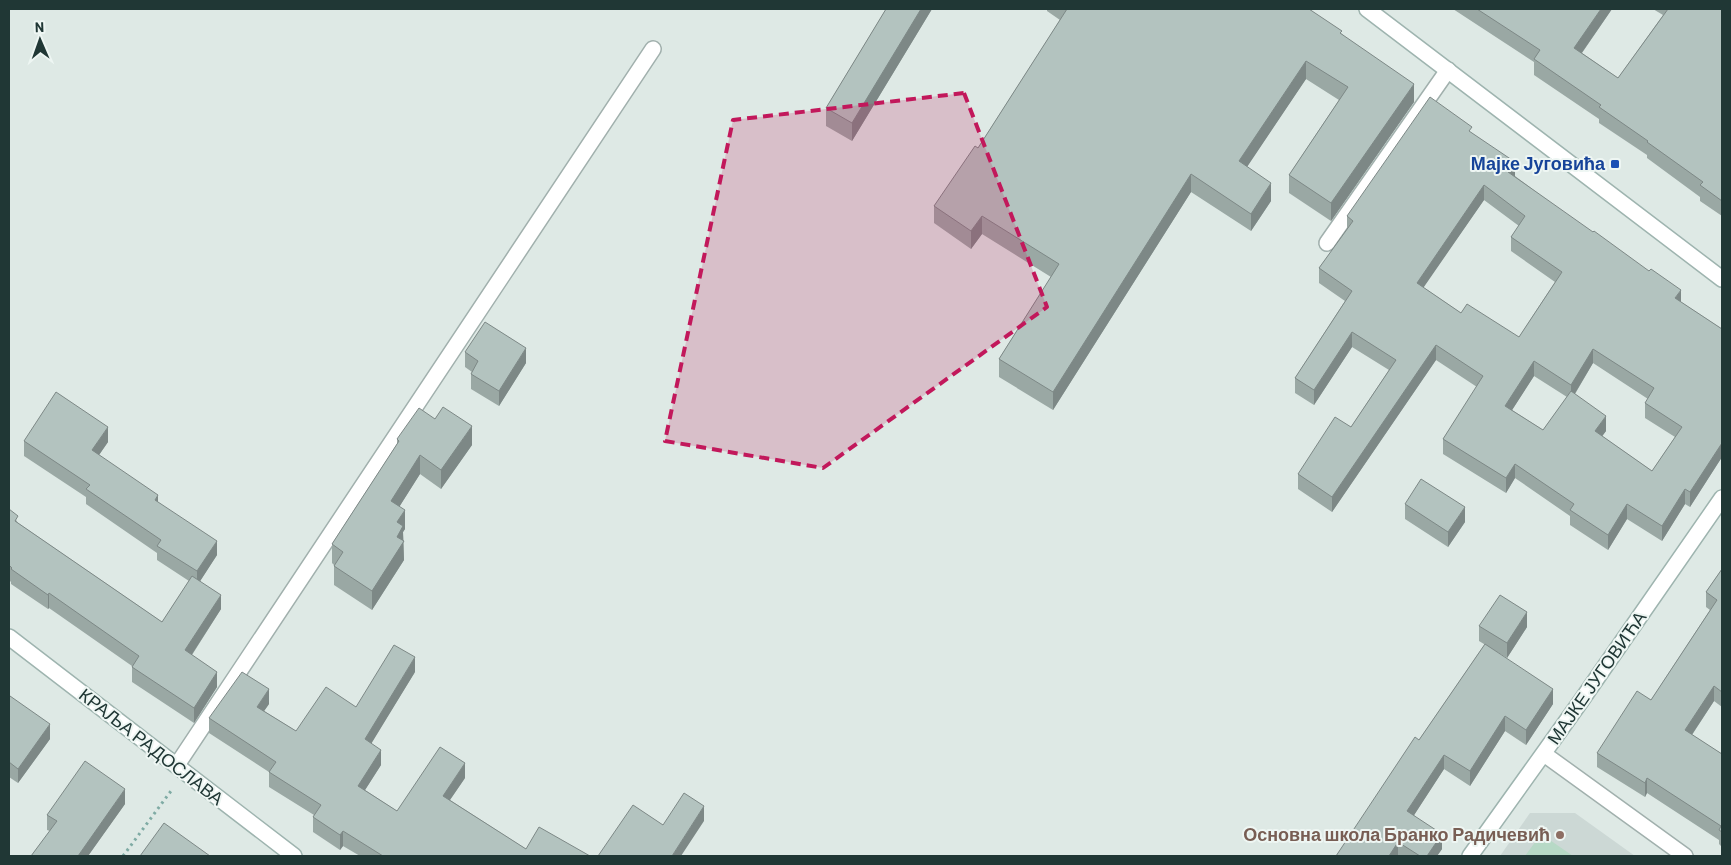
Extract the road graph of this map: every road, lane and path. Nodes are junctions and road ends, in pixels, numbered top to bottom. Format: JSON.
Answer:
{"nodes":[{"id":1,"x":1367,"y":9,"type":"edge"},
{"id":2,"x":653,"y":49,"type":"dead end"},
{"id":3,"x":1448,"y":70,"type":"junction"},
{"id":4,"x":1327,"y":243,"type":"dead end"},
{"id":5,"x":1722,"y":279,"type":"edge"},
{"id":6,"x":1722,"y":498,"type":"edge"},
{"id":7,"x":9,"y":637,"type":"edge"},
{"id":8,"x":1544,"y":754,"type":"junction"},
{"id":9,"x":181,"y":769,"type":"junction"},
{"id":10,"x":122,"y":856,"type":"edge"},
{"id":11,"x":294,"y":856,"type":"edge"},
{"id":12,"x":1470,"y":856,"type":"edge"},
{"id":13,"x":1685,"y":856,"type":"edge"}],
"edges":[{"from":1,"to":3,"type":"street"},
{"from":2,"to":9,"type":"street"},
{"from":3,"to":4,"type":"street"},
{"from":3,"to":5,"type":"street"},
{"from":6,"to":8,"type":"street","name":"МАЈКЕ ЈУГОВИЋА"},
{"from":7,"to":9,"type":"street","name":"КРАЉА РАДОСЛАВА"},
{"from":8,"to":12,"type":"street","name":"МАЈКЕ ЈУГОВИЋА"},
{"from":8,"to":13,"type":"street"},
{"from":9,"to":10,"type":"path"},
{"from":9,"to":11,"type":"street","name":"КРАЉА РАДОСЛАВА"}]}
